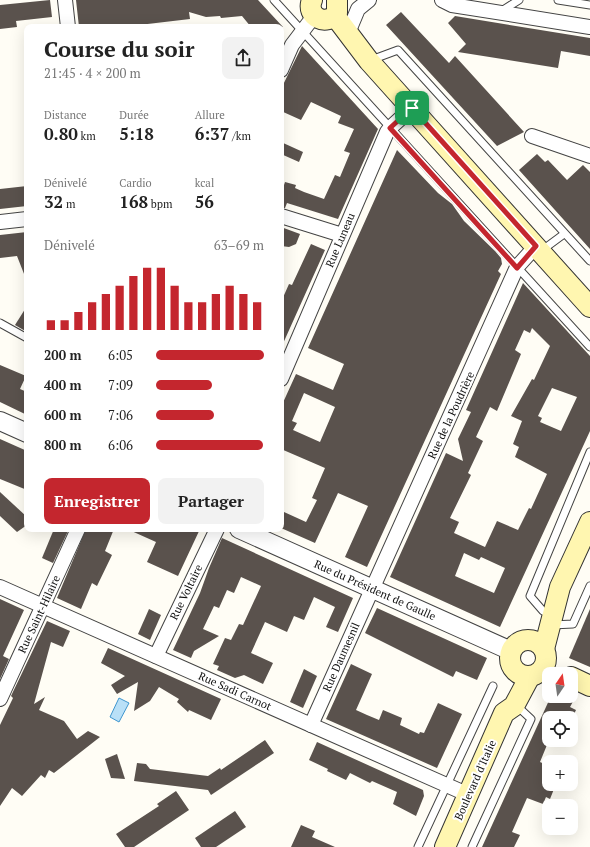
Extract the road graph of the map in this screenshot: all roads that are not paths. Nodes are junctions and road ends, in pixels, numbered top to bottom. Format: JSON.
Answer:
{"nodes":[{"id":1,"x":65,"y":0,"type":"edge"},
{"id":2,"x":274,"y":0,"type":"edge"},
{"id":3,"x":369,"y":0,"type":"edge"},
{"id":4,"x":434,"y":0,"type":"edge"},
{"id":5,"x":519,"y":0,"type":"edge"},
{"id":6,"x":558,"y":0,"type":"edge"},
{"id":7,"x":447,"y":2,"type":"edge"},
{"id":8,"x":590,"y":5,"type":"edge"},
{"id":9,"x":336,"y":8,"type":"edge"},
{"id":10,"x":500,"y":12,"type":"junction"},
{"id":11,"x":310,"y":16,"type":"edge"},
{"id":12,"x":68,"y":24,"type":"edge"},
{"id":13,"x":590,"y":26,"type":"edge"},
{"id":14,"x":348,"y":33,"type":"junction"},
{"id":15,"x":369,"y":61,"type":"junction"},
{"id":16,"x":284,"y":63,"type":"edge"},
{"id":17,"x":412,"y":108,"type":"junction"},
{"id":18,"x":390,"y":128,"type":"junction"},
{"id":19,"x":532,"y":136,"type":"dead end"},
{"id":20,"x":590,"y":156,"type":"edge"},
{"id":21,"x":284,"y":217,"type":"edge"},
{"id":22,"x":24,"y":219,"type":"edge"},
{"id":23,"x":0,"y":222,"type":"edge"},
{"id":24,"x":564,"y":234,"type":"junction"},
{"id":25,"x":342,"y":235,"type":"junction"},
{"id":26,"x":539,"y":249,"type":"junction"},
{"id":27,"x":590,"y":262,"type":"edge"},
{"id":28,"x":517,"y":268,"type":"junction"},
{"id":29,"x":590,"y":306,"type":"edge"},
{"id":30,"x":0,"y":323,"type":"edge"},
{"id":31,"x":24,"y":336,"type":"edge"},
{"id":32,"x":590,"y":347,"type":"edge"},
{"id":33,"x":284,"y":372,"type":"edge"},
{"id":34,"x":0,"y":421,"type":"edge"},
{"id":35,"x":24,"y":432,"type":"edge"},
{"id":36,"x":590,"y":452,"type":"edge"},
{"id":37,"x":590,"y":522,"type":"edge"},
{"id":38,"x":77,"y":532,"type":"edge"},
{"id":39,"x":216,"y":532,"type":"edge"},
{"id":40,"x":246,"y":532,"type":"edge"},
{"id":41,"x":590,"y":586,"type":"edge"},
{"id":42,"x":0,"y":587,"type":"edge"},
{"id":43,"x":371,"y":589,"type":"junction"},
{"id":44,"x":43,"y":606,"type":"junction"},
{"id":45,"x":546,"y":618,"type":"junction"},
{"id":46,"x":517,"y":653,"type":"junction"},
{"id":47,"x":156,"y":656,"type":"junction"},
{"id":48,"x":539,"y":664,"type":"junction"},
{"id":49,"x":546,"y":667,"type":"edge"},
{"id":50,"x":578,"y":680,"type":"edge"},
{"id":51,"x":493,"y":686,"type":"dead end"},
{"id":52,"x":590,"y":686,"type":"edge"},
{"id":53,"x":0,"y":699,"type":"edge"},
{"id":54,"x":510,"y":708,"type":"junction"},
{"id":55,"x":311,"y":725,"type":"junction"},
{"id":56,"x":446,"y":785,"type":"junction"},
{"id":57,"x":469,"y":795,"type":"junction"},
{"id":58,"x":418,"y":847,"type":"edge"},
{"id":59,"x":445,"y":847,"type":"edge"},
{"id":60,"x":472,"y":847,"type":"edge"}],
"edges":[{"from":1,"to":12,"type":"street"},
{"from":2,"to":11,"type":"lane"},
{"from":3,"to":14,"type":"street"},
{"from":4,"to":7,"type":"street"},
{"from":5,"to":10,"type":"lane"},
{"from":6,"to":8,"type":"lane"},
{"from":7,"to":10,"type":"street"},
{"from":9,"to":11,"type":"main road"},
{"from":9,"to":14,"type":"main road"},
{"from":10,"to":13,"type":"street"},
{"from":11,"to":16,"type":"street"},
{"from":11,"to":18,"type":"lane"},
{"from":14,"to":15,"type":"main road"},
{"from":15,"to":17,"type":"main road"},
{"from":15,"to":24,"type":"lane"},
{"from":17,"to":18,"type":"street","name":"Rue Luneau"},
{"from":17,"to":26,"type":"main road"},
{"from":18,"to":25,"type":"street","name":"Rue Luneau"},
{"from":18,"to":28,"type":"lane"},
{"from":19,"to":20,"type":"street"},
{"from":21,"to":25,"type":"street"},
{"from":22,"to":23,"type":"street"},
{"from":24,"to":26,"type":"lane"},
{"from":24,"to":27,"type":"lane"},
{"from":25,"to":33,"type":"street","name":"Rue Luneau"},
{"from":26,"to":28,"type":"street","name":"Rue de la Poudrière"},
{"from":26,"to":29,"type":"main road"},
{"from":28,"to":32,"type":"lane"},
{"from":28,"to":43,"type":"street","name":"Rue de la Poudrière"},
{"from":30,"to":31,"type":"lane"},
{"from":34,"to":35,"type":"street"},
{"from":36,"to":45,"type":"lane"},
{"from":37,"to":45,"type":"main road"},
{"from":38,"to":44,"type":"street","name":"Rue Saint-Hilaire"},
{"from":39,"to":47,"type":"street","name":"Rue Voltaire"},
{"from":40,"to":43,"type":"street","name":"Rue du Président de Gaulle"},
{"from":41,"to":45,"type":"lane"},
{"from":42,"to":44,"type":"street","name":"Rue Sadi Carnot"},
{"from":43,"to":46,"type":"street","name":"Rue du Président de Gaulle"},
{"from":43,"to":55,"type":"street","name":"Rue Daumesnil"},
{"from":44,"to":47,"type":"street","name":"Rue Sadi Carnot"},
{"from":44,"to":53,"type":"street","name":"Rue Saint-Hilaire"},
{"from":45,"to":46,"type":"main road","name":"Boulevard d'Italie"},
{"from":45,"to":48,"type":"main road","name":"Boulevard d'Italie"},
{"from":46,"to":48,"type":"main road"},
{"from":46,"to":48,"type":"main road"},
{"from":46,"to":54,"type":"main road","name":"Boulevard d'Italie"},
{"from":47,"to":55,"type":"street","name":"Rue Sadi Carnot"},
{"from":48,"to":49,"type":"main road"},
{"from":48,"to":54,"type":"main road","name":"Boulevard d'Italie"},
{"from":50,"to":52,"type":"main road"},
{"from":51,"to":56,"type":"lane"},
{"from":54,"to":57,"type":"main road","name":"Boulevard d'Italie"},
{"from":54,"to":60,"type":"lane"},
{"from":55,"to":56,"type":"street","name":"Rue Sadi Carnot"},
{"from":56,"to":57,"type":"street","name":"Rue Sadi Carnot"},
{"from":56,"to":58,"type":"lane"},
{"from":57,"to":59,"type":"main road","name":"Boulevard d'Italie"}]}
